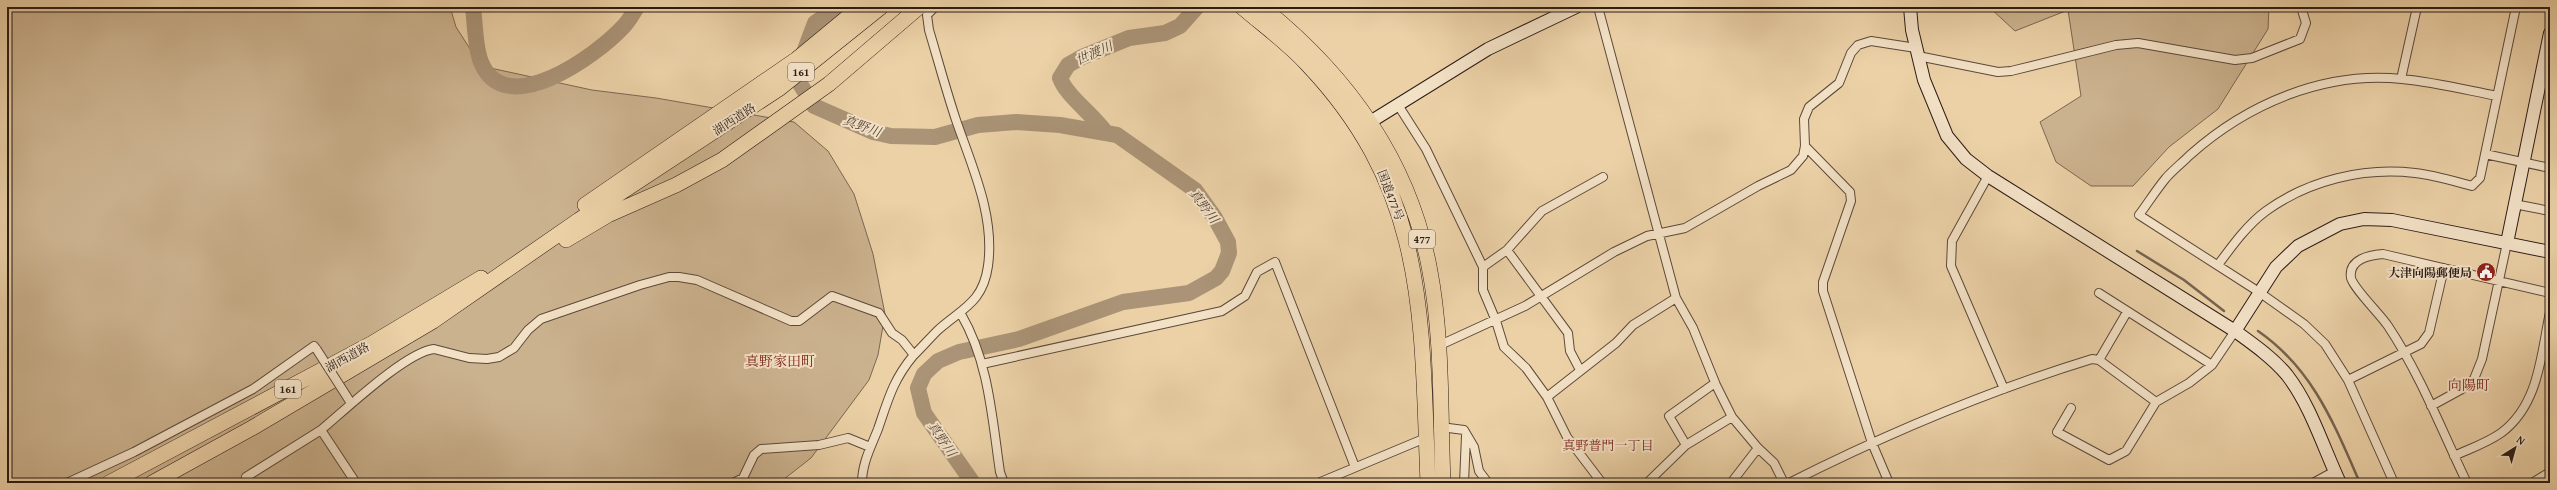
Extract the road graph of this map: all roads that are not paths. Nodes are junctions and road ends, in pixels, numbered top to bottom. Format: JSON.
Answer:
{"nodes":[{"id":1,"x":860,"y":7,"type":"edge"},
{"id":2,"x":881,"y":7,"type":"edge"},
{"id":3,"x":919,"y":7,"type":"edge"},
{"id":4,"x":935,"y":7,"type":"edge"},
{"id":5,"x":1242,"y":7,"type":"edge"},
{"id":6,"x":1262,"y":7,"type":"edge"},
{"id":7,"x":1576,"y":7,"type":"edge"},
{"id":8,"x":1598,"y":7,"type":"edge"},
{"id":9,"x":1910,"y":7,"type":"edge"},
{"id":10,"x":2301,"y":7,"type":"edge"},
{"id":11,"x":2417,"y":7,"type":"edge"},
{"id":12,"x":2516,"y":7,"type":"edge"},
{"id":13,"x":2550,"y":33,"type":"edge"},
{"id":14,"x":1917,"y":52,"type":"junction"},
{"id":15,"x":2401,"y":79,"type":"junction"},
{"id":16,"x":2497,"y":96,"type":"junction"},
{"id":17,"x":1398,"y":105,"type":"junction"},
{"id":18,"x":713,"y":124,"type":"junction"},
{"id":19,"x":1365,"y":125,"type":"junction"},
{"id":20,"x":1805,"y":146,"type":"junction"},
{"id":21,"x":2485,"y":154,"type":"junction"},
{"id":22,"x":2522,"y":162,"type":"junction"},
{"id":23,"x":2550,"y":168,"type":"edge"},
{"id":24,"x":1988,"y":176,"type":"junction"},
{"id":25,"x":1603,"y":177,"type":"dead end"},
{"id":26,"x":2514,"y":204,"type":"junction"},
{"id":27,"x":2550,"y":211,"type":"edge"},
{"id":28,"x":1660,"y":233,"type":"junction"},
{"id":29,"x":2507,"y":243,"type":"junction"},
{"id":30,"x":1507,"y":250,"type":"junction"},
{"id":31,"x":2550,"y":252,"type":"edge"},
{"id":32,"x":2218,"y":266,"type":"junction"},
{"id":33,"x":1483,"y":267,"type":"junction"},
{"id":34,"x":2444,"y":268,"type":"junction"},
{"id":35,"x":2498,"y":281,"type":"junction"},
{"id":36,"x":2259,"y":292,"type":"junction"},
{"id":37,"x":467,"y":293,"type":"junction"},
{"id":38,"x":2099,"y":293,"type":"dead end"},
{"id":39,"x":2550,"y":293,"type":"edge"},
{"id":40,"x":1540,"y":298,"type":"junction"},
{"id":41,"x":1676,"y":298,"type":"junction"},
{"id":42,"x":2127,"y":312,"type":"junction"},
{"id":43,"x":2550,"y":312,"type":"edge"},
{"id":44,"x":960,"y":314,"type":"junction"},
{"id":45,"x":1496,"y":321,"type":"junction"},
{"id":46,"x":2235,"y":331,"type":"junction"},
{"id":47,"x":1438,"y":346,"type":"junction"},
{"id":48,"x":2403,"y":353,"type":"junction"},
{"id":49,"x":914,"y":355,"type":"junction"},
{"id":50,"x":2099,"y":360,"type":"junction"},
{"id":51,"x":981,"y":362,"type":"junction"},
{"id":52,"x":2212,"y":365,"type":"junction"},
{"id":53,"x":1580,"y":370,"type":"junction"},
{"id":54,"x":2348,"y":380,"type":"junction"},
{"id":55,"x":1715,"y":383,"type":"junction"},
{"id":56,"x":2004,"y":389,"type":"junction"},
{"id":57,"x":1547,"y":397,"type":"junction"},
{"id":58,"x":2156,"y":402,"type":"junction"},
{"id":59,"x":350,"y":403,"type":"junction"},
{"id":60,"x":2431,"y":406,"type":"junction"},
{"id":61,"x":2071,"y":408,"type":"dead end"},
{"id":62,"x":1732,"y":417,"type":"junction"},
{"id":63,"x":1441,"y":427,"type":"junction"},
{"id":64,"x":321,"y":430,"type":"junction"},
{"id":65,"x":1466,"y":436,"type":"junction"},
{"id":66,"x":1426,"y":438,"type":"junction"},
{"id":67,"x":1872,"y":443,"type":"junction"},
{"id":68,"x":1686,"y":445,"type":"junction"},
{"id":69,"x":870,"y":447,"type":"junction"},
{"id":70,"x":1758,"y":448,"type":"junction"},
{"id":71,"x":2454,"y":456,"type":"junction"},
{"id":72,"x":1355,"y":467,"type":"junction"},
{"id":73,"x":2334,"y":471,"type":"junction"},
{"id":74,"x":2550,"y":472,"type":"edge"},
{"id":75,"x":246,"y":476,"type":"dead end"},
{"id":76,"x":67,"y":483,"type":"edge"},
{"id":77,"x":109,"y":483,"type":"edge"},
{"id":78,"x":152,"y":483,"type":"edge"},
{"id":79,"x":356,"y":483,"type":"edge"},
{"id":80,"x":733,"y":483,"type":"edge"},
{"id":81,"x":862,"y":483,"type":"edge"},
{"id":82,"x":1004,"y":483,"type":"edge"},
{"id":83,"x":1318,"y":483,"type":"edge"},
{"id":84,"x":1428,"y":483,"type":"edge"},
{"id":85,"x":1443,"y":483,"type":"edge"},
{"id":86,"x":1464,"y":483,"type":"edge"},
{"id":87,"x":1488,"y":483,"type":"edge"},
{"id":88,"x":1602,"y":483,"type":"edge"},
{"id":89,"x":1647,"y":483,"type":"edge"},
{"id":90,"x":1732,"y":483,"type":"edge"},
{"id":91,"x":1784,"y":483,"type":"edge"},
{"id":92,"x":1788,"y":483,"type":"edge"},
{"id":93,"x":1889,"y":483,"type":"edge"},
{"id":94,"x":2313,"y":483,"type":"edge"},
{"id":95,"x":2340,"y":483,"type":"edge"},
{"id":96,"x":2394,"y":483,"type":"edge"},
{"id":97,"x":2467,"y":483,"type":"edge"},
{"id":98,"x":2532,"y":483,"type":"edge"}],
"edges":[{"from":1,"to":18,"type":"highway"},
{"from":2,"to":18,"type":"highway","name":"湖西道路","number":"161"},
{"from":3,"to":37,"type":"highway"},
{"from":4,"to":44,"type":"street"},
{"from":5,"to":19,"type":"highway","name":"国道477号","number":"477"},
{"from":6,"to":19,"type":"highway","name":"国道477号","number":"477"},
{"from":7,"to":17,"type":"street"},
{"from":8,"to":28,"type":"street"},
{"from":9,"to":14,"type":"street"},
{"from":10,"to":14,"type":"street"},
{"from":11,"to":15,"type":"street"},
{"from":12,"to":16,"type":"street"},
{"from":13,"to":22,"type":"street"},
{"from":14,"to":20,"type":"street"},
{"from":14,"to":24,"type":"street"},
{"from":15,"to":16,"type":"street"},
{"from":15,"to":32,"type":"street"},
{"from":16,"to":21,"type":"street"},
{"from":17,"to":19,"type":"street"},
{"from":17,"to":33,"type":"street"},
{"from":18,"to":37,"type":"highway"},
{"from":18,"to":37,"type":"highway","name":"湖西道路","number":"161"},
{"from":19,"to":47,"type":"highway","name":"国道477号","number":"477"},
{"from":19,"to":66,"type":"highway","name":"国道477号","number":"477"},
{"from":20,"to":28,"type":"street"},
{"from":20,"to":67,"type":"street"},
{"from":21,"to":22,"type":"street"},
{"from":21,"to":32,"type":"street"},
{"from":22,"to":23,"type":"street"},
{"from":22,"to":26,"type":"street"},
{"from":24,"to":46,"type":"street"},
{"from":24,"to":56,"type":"street"},
{"from":25,"to":30,"type":"street"},
{"from":26,"to":27,"type":"street"},
{"from":26,"to":29,"type":"street"},
{"from":28,"to":40,"type":"street"},
{"from":28,"to":41,"type":"street"},
{"from":29,"to":31,"type":"street"},
{"from":29,"to":35,"type":"street"},
{"from":29,"to":36,"type":"street"},
{"from":30,"to":33,"type":"street"},
{"from":30,"to":40,"type":"street"},
{"from":32,"to":36,"type":"street"},
{"from":33,"to":45,"type":"street"},
{"from":34,"to":35,"type":"street"},
{"from":34,"to":48,"type":"street"},
{"from":34,"to":48,"type":"street"},
{"from":35,"to":39,"type":"street"},
{"from":35,"to":60,"type":"street"},
{"from":36,"to":46,"type":"street"},
{"from":36,"to":54,"type":"street"},
{"from":37,"to":77,"type":"highway","name":"湖西道路","number":"161"},
{"from":37,"to":78,"type":"highway","name":"湖西道路","number":"161"},
{"from":38,"to":42,"type":"street"},
{"from":40,"to":45,"type":"street"},
{"from":40,"to":53,"type":"street"},
{"from":41,"to":53,"type":"street"},
{"from":41,"to":55,"type":"street"},
{"from":42,"to":50,"type":"street"},
{"from":42,"to":52,"type":"street"},
{"from":43,"to":71,"type":"street"},
{"from":44,"to":49,"type":"street"},
{"from":44,"to":51,"type":"street"},
{"from":45,"to":47,"type":"street"},
{"from":45,"to":57,"type":"street"},
{"from":46,"to":52,"type":"street"},
{"from":46,"to":73,"type":"street"},
{"from":47,"to":63,"type":"highway","name":"国道477号","number":"477"},
{"from":48,"to":54,"type":"street"},
{"from":48,"to":60,"type":"street"},
{"from":49,"to":59,"type":"street"},
{"from":49,"to":69,"type":"street"},
{"from":50,"to":56,"type":"street"},
{"from":50,"to":58,"type":"street"},
{"from":51,"to":72,"type":"street"},
{"from":51,"to":82,"type":"street"},
{"from":52,"to":58,"type":"street"},
{"from":53,"to":57,"type":"street"},
{"from":54,"to":96,"type":"street"},
{"from":55,"to":62,"type":"street"},
{"from":55,"to":68,"type":"street"},
{"from":56,"to":67,"type":"street"},
{"from":57,"to":88,"type":"street"},
{"from":58,"to":61,"type":"street"},
{"from":59,"to":64,"type":"street"},
{"from":59,"to":76,"type":"street","bridge":true},
{"from":60,"to":71,"type":"street"},
{"from":62,"to":68,"type":"street"},
{"from":62,"to":70,"type":"street"},
{"from":63,"to":65,"type":"street"},
{"from":63,"to":66,"type":"street"},
{"from":63,"to":85,"type":"highway","name":"国道477号","number":"477"},
{"from":64,"to":75,"type":"street"},
{"from":64,"to":79,"type":"street"},
{"from":65,"to":86,"type":"street"},
{"from":65,"to":87,"type":"street"},
{"from":66,"to":72,"type":"street"},
{"from":66,"to":84,"type":"highway","name":"国道477号","number":"477"},
{"from":67,"to":92,"type":"street"},
{"from":67,"to":93,"type":"street"},
{"from":68,"to":89,"type":"street"},
{"from":69,"to":80,"type":"street"},
{"from":69,"to":81,"type":"street"},
{"from":70,"to":90,"type":"street"},
{"from":70,"to":91,"type":"street"},
{"from":71,"to":97,"type":"street"},
{"from":72,"to":83,"type":"street"},
{"from":73,"to":94,"type":"street"},
{"from":73,"to":95,"type":"street"},
{"from":74,"to":98,"type":"street"}]}
